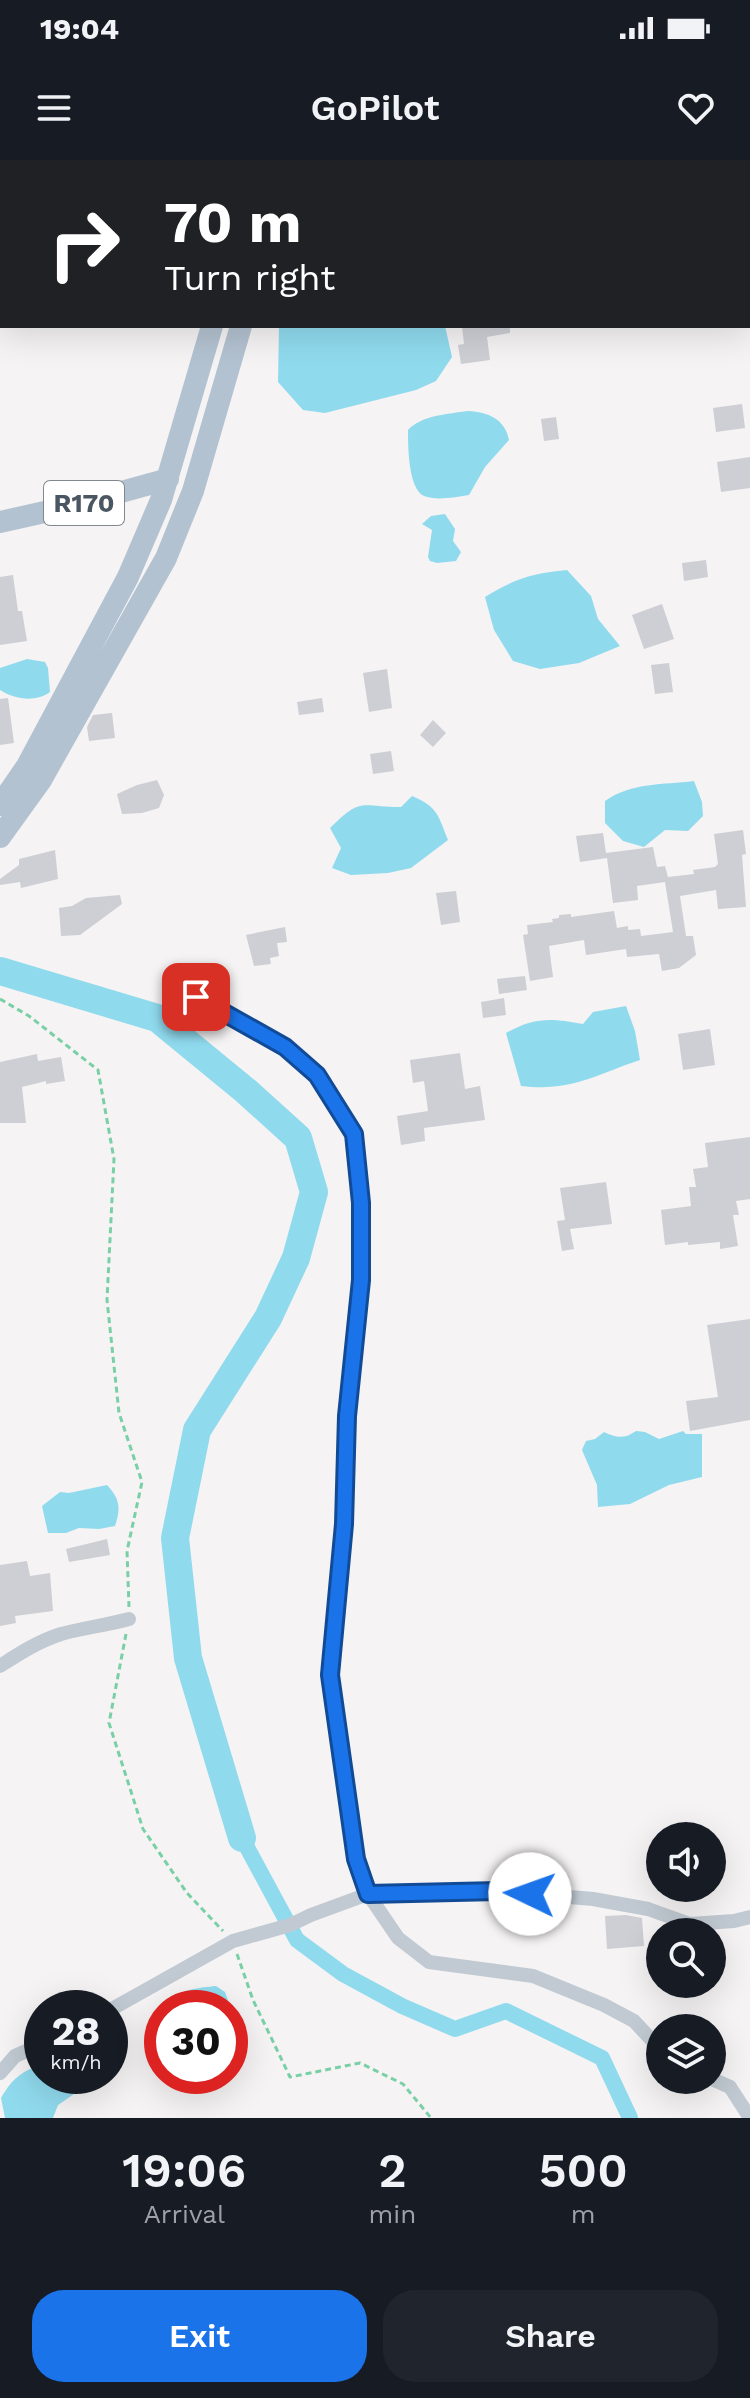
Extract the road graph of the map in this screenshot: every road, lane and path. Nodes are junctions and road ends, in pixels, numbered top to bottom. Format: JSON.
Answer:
{"nodes":[{"id":1,"x":211,"y":328,"type":"edge"},
{"id":2,"x":240,"y":328,"type":"edge"},
{"id":3,"x":168,"y":479,"type":"junction"},
{"id":4,"x":0,"y":522,"type":"edge"},
{"id":5,"x":0,"y":805,"type":"edge"},
{"id":6,"x":0,"y":837,"type":"edge"},
{"id":7,"x":196,"y":997,"type":"dead end"},
{"id":8,"x":0,"y":999,"type":"edge"},
{"id":9,"x":129,"y":1619,"type":"junction"},
{"id":10,"x":0,"y":1666,"type":"edge"},
{"id":11,"x":368,"y":1894,"type":"junction"},
{"id":12,"x":750,"y":1917,"type":"edge"},
{"id":13,"x":233,"y":1941,"type":"junction"},
{"id":14,"x":128,"y":2000,"type":"edge"},
{"id":15,"x":646,"y":2034,"type":"edge"},
{"id":16,"x":24,"y":2052,"type":"edge"},
{"id":17,"x":2,"y":2067,"type":"edge"},
{"id":18,"x":726,"y":2085,"type":"edge"},
{"id":19,"x":431,"y":2118,"type":"edge"},
{"id":20,"x":750,"y":2118,"type":"edge"}],
"edges":[{"from":1,"to":3,"type":"main road"},
{"from":2,"to":6,"type":"main road"},
{"from":3,"to":4,"type":"main road","number":"R170"},
{"from":3,"to":5,"type":"main road"},
{"from":7,"to":11,"type":"street"},
{"from":8,"to":9,"type":"path"},
{"from":9,"to":10,"type":"street"},
{"from":9,"to":13,"type":"path"},
{"from":11,"to":12,"type":"street"},
{"from":11,"to":13,"type":"street"},
{"from":11,"to":15,"type":"street"},
{"from":13,"to":14,"type":"street"},
{"from":13,"to":19,"type":"path"},
{"from":16,"to":17,"type":"street"},
{"from":18,"to":20,"type":"street"}]}
